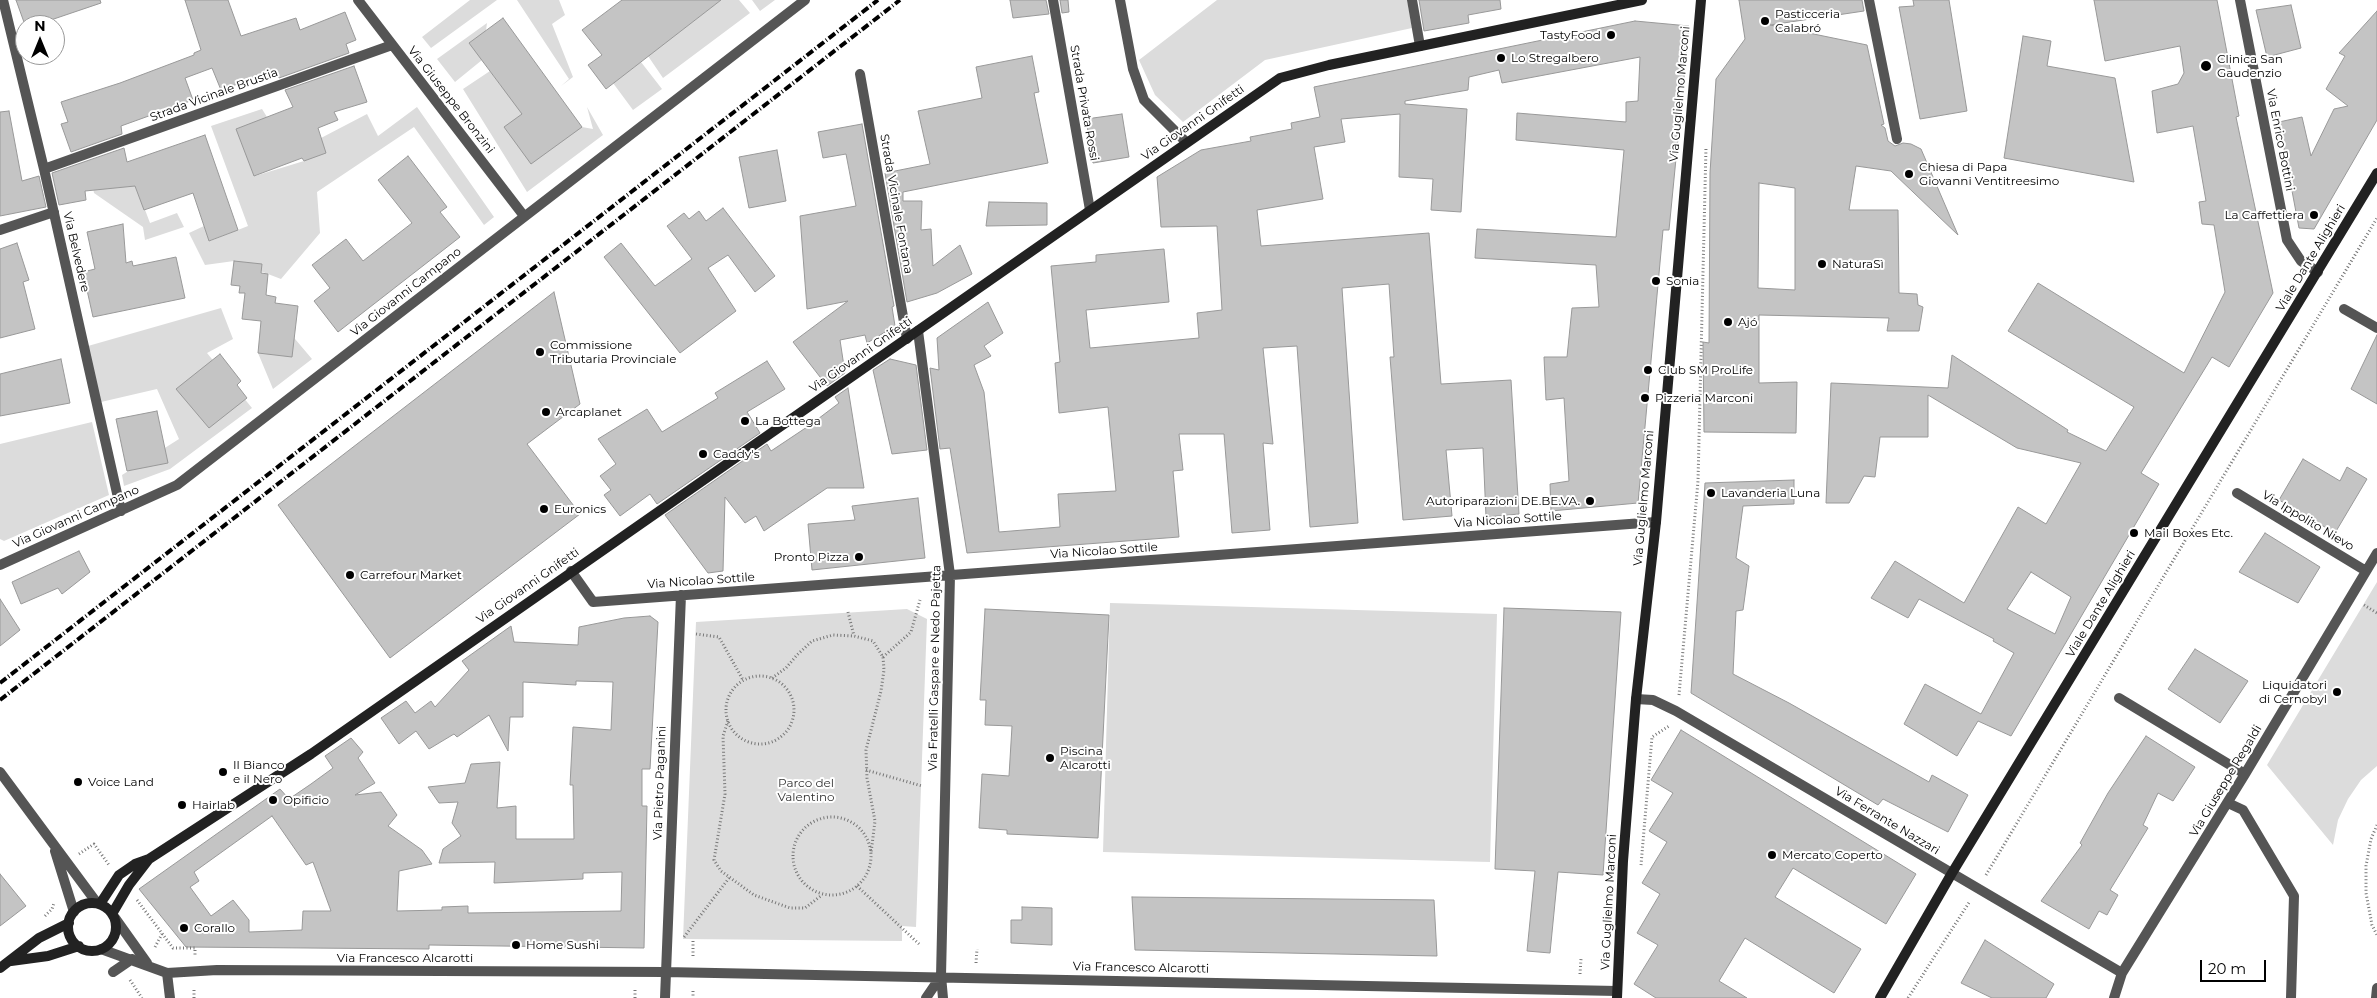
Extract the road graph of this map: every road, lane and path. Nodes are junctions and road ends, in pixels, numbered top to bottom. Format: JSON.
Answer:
{"nodes":[{"id":1,"x":3,"y":0,"type":"edge"},
{"id":2,"x":358,"y":0,"type":"edge"},
{"id":3,"x":805,"y":0,"type":"edge"},
{"id":4,"x":1053,"y":0,"type":"edge"},
{"id":5,"x":1120,"y":0,"type":"edge"},
{"id":6,"x":1412,"y":0,"type":"edge"},
{"id":7,"x":1642,"y":0,"type":"edge"},
{"id":8,"x":1701,"y":0,"type":"edge"},
{"id":9,"x":1870,"y":0,"type":"edge"},
{"id":10,"x":2240,"y":0,"type":"edge"},
{"id":11,"x":392,"y":44,"type":"junction"},
{"id":12,"x":1420,"y":46,"type":"junction"},
{"id":13,"x":860,"y":74,"type":"dead end"},
{"id":14,"x":1898,"y":139,"type":"dead end"},
{"id":15,"x":1186,"y":142,"type":"junction"},
{"id":16,"x":1706,"y":142,"type":"dead end"},
{"id":17,"x":44,"y":169,"type":"junction"},
{"id":18,"x":2377,"y":173,"type":"edge"},
{"id":19,"x":1090,"y":210,"type":"junction"},
{"id":20,"x":54,"y":212,"type":"junction"},
{"id":21,"x":524,"y":216,"type":"junction"},
{"id":22,"x":2377,"y":218,"type":"edge"},
{"id":23,"x":0,"y":230,"type":"edge"},
{"id":24,"x":2318,"y":272,"type":"junction"},
{"id":25,"x":2344,"y":309,"type":"dead end"},
{"id":26,"x":2377,"y":328,"type":"edge"},
{"id":27,"x":918,"y":331,"type":"junction"},
{"id":28,"x":907,"y":339,"type":"junction"},
{"id":29,"x":2237,"y":493,"type":"dead end"},
{"id":30,"x":120,"y":511,"type":"junction"},
{"id":31,"x":1656,"y":522,"type":"junction"},
{"id":32,"x":2377,"y":553,"type":"edge"},
{"id":33,"x":0,"y":565,"type":"edge"},
{"id":34,"x":570,"y":571,"type":"junction"},
{"id":35,"x":2366,"y":571,"type":"junction"},
{"id":36,"x":950,"y":575,"type":"junction"},
{"id":37,"x":680,"y":595,"type":"junction"},
{"id":38,"x":920,"y":600,"type":"dead end"},
{"id":39,"x":848,"y":612,"type":"dead end"},
{"id":40,"x":696,"y":634,"type":"dead end"},
{"id":41,"x":854,"y":636,"type":"junction"},
{"id":42,"x":883,"y":657,"type":"junction"},
{"id":43,"x":772,"y":678,"type":"junction"},
{"id":44,"x":742,"y":680,"type":"junction"},
{"id":45,"x":1680,"y":690,"type":"dead end"},
{"id":46,"x":2119,"y":698,"type":"dead end"},
{"id":47,"x":1636,"y":699,"type":"junction"},
{"id":48,"x":728,"y":721,"type":"junction"},
{"id":49,"x":1674,"y":722,"type":"dead end"},
{"id":50,"x":866,"y":770,"type":"junction"},
{"id":51,"x":0,"y":772,"type":"edge"},
{"id":52,"x":2246,"y":774,"type":"junction"},
{"id":53,"x":922,"y":786,"type":"dead end"},
{"id":54,"x":2228,"y":803,"type":"junction"},
{"id":55,"x":2377,"y":825,"type":"edge"},
{"id":56,"x":54,"y":848,"type":"junction"},
{"id":57,"x":871,"y":853,"type":"junction"},
{"id":58,"x":76,"y":855,"type":"dead end"},
{"id":59,"x":149,"y":859,"type":"junction"},
{"id":60,"x":114,"y":871,"type":"dead end"},
{"id":61,"x":1988,"y":872,"type":"dead end"},
{"id":62,"x":1952,"y":873,"type":"junction"},
{"id":63,"x":1640,"y":875,"type":"dead end"},
{"id":64,"x":729,"y":878,"type":"junction"},
{"id":65,"x":857,"y":886,"type":"junction"},
{"id":66,"x":822,"y":895,"type":"junction"},
{"id":67,"x":53,"y":896,"type":"dead end"},
{"id":68,"x":135,"y":898,"type":"dead end"},
{"id":69,"x":1969,"y":902,"type":"dead end"},
{"id":70,"x":98,"y":904,"type":"junction"},
{"id":71,"x":74,"y":912,"type":"junction"},
{"id":72,"x":113,"y":916,"type":"junction"},
{"id":73,"x":39,"y":920,"type":"dead end"},
{"id":74,"x":69,"y":923,"type":"junction"},
{"id":75,"x":162,"y":934,"type":"junction"},
{"id":76,"x":2377,"y":935,"type":"edge"},
{"id":77,"x":681,"y":941,"type":"dead end"},
{"id":78,"x":693,"y":941,"type":"dead end"},
{"id":79,"x":919,"y":944,"type":"dead end"},
{"id":80,"x":79,"y":946,"type":"junction"},
{"id":81,"x":195,"y":948,"type":"dead end"},
{"id":82,"x":101,"y":949,"type":"junction"},
{"id":83,"x":977,"y":949,"type":"dead end"},
{"id":84,"x":154,"y":950,"type":"dead end"},
{"id":85,"x":132,"y":959,"type":"junction"},
{"id":86,"x":1581,"y":959,"type":"dead end"},
{"id":87,"x":10,"y":961,"type":"junction"},
{"id":88,"x":693,"y":962,"type":"dead end"},
{"id":89,"x":147,"y":963,"type":"junction"},
{"id":90,"x":976,"y":964,"type":"dead end"},
{"id":91,"x":0,"y":968,"type":"edge"},
{"id":92,"x":113,"y":972,"type":"dead end"},
{"id":93,"x":665,"y":972,"type":"junction"},
{"id":94,"x":167,"y":973,"type":"junction"},
{"id":95,"x":2122,"y":973,"type":"junction"},
{"id":96,"x":1580,"y":974,"type":"dead end"},
{"id":97,"x":127,"y":976,"type":"dead end"},
{"id":98,"x":941,"y":976,"type":"junction"},
{"id":99,"x":194,"y":988,"type":"dead end"},
{"id":100,"x":2377,"y":988,"type":"edge"},
{"id":101,"x":635,"y":990,"type":"dead end"},
{"id":102,"x":693,"y":990,"type":"dead end"},
{"id":103,"x":1617,"y":994,"type":"edge"},
{"id":104,"x":142,"y":998,"type":"edge"},
{"id":105,"x":170,"y":998,"type":"edge"},
{"id":106,"x":194,"y":998,"type":"edge"},
{"id":107,"x":635,"y":998,"type":"edge"},
{"id":108,"x":665,"y":998,"type":"edge"},
{"id":109,"x":693,"y":998,"type":"edge"},
{"id":110,"x":926,"y":998,"type":"edge"},
{"id":111,"x":943,"y":998,"type":"edge"},
{"id":112,"x":1880,"y":998,"type":"edge"},
{"id":113,"x":1908,"y":998,"type":"edge"},
{"id":114,"x":2114,"y":998,"type":"edge"},
{"id":115,"x":2291,"y":998,"type":"edge"},
{"id":116,"x":2376,"y":998,"type":"edge"}],
"edges":[{"from":1,"to":17,"type":"street","name":"Via Belvedere"},
{"from":2,"to":11,"type":"street","name":"Via Giuseppe Bronzini"},
{"from":3,"to":21,"type":"street","name":"Via Giovanni Campano"},
{"from":4,"to":19,"type":"street","name":"Strada Privata Rossi"},
{"from":5,"to":15,"type":"street"},
{"from":6,"to":12,"type":"street"},
{"from":7,"to":12,"type":"street","name":"Via Giovanni Gnifetti"},
{"from":8,"to":31,"type":"street","name":"Via Guglielmo Marconi"},
{"from":9,"to":14,"type":"street"},
{"from":10,"to":24,"type":"street","name":"Via Enrico Bottini"},
{"from":11,"to":17,"type":"street","name":"Strada Vicinale Brustia"},
{"from":11,"to":21,"type":"street","name":"Via Giuseppe Bronzini"},
{"from":12,"to":15,"type":"street","name":"Via Giovanni Gnifetti"},
{"from":13,"to":28,"type":"street","name":"Strada Vicinale Fontana"},
{"from":15,"to":19,"type":"street","name":"Via Giovanni Gnifetti"},
{"from":16,"to":45,"type":"path"},
{"from":17,"to":20,"type":"street","name":"Via Belvedere"},
{"from":18,"to":24,"type":"street","name":"Viale Dante Alighieri"},
{"from":19,"to":27,"type":"street","name":"Via Giovanni Gnifetti"},
{"from":20,"to":23,"type":"street"},
{"from":20,"to":30,"type":"street","name":"Via Belvedere"},
{"from":21,"to":30,"type":"street","name":"Via Giovanni Campano"},
{"from":22,"to":61,"type":"path"},
{"from":24,"to":62,"type":"street","name":"Viale Dante Alighieri"},
{"from":25,"to":26,"type":"street"},
{"from":27,"to":28,"type":"street","name":"Via Giovanni Gnifetti"},
{"from":27,"to":36,"type":"street","name":"Via Fratelli Gaspare e Nedo Pajetta"},
{"from":28,"to":34,"type":"street","name":"Via Giovanni Gnifetti"},
{"from":29,"to":35,"type":"street","name":"Via Ippolito Nievo"},
{"from":30,"to":33,"type":"street","name":"Via Giovanni Campano"},
{"from":31,"to":36,"type":"street","name":"Via Nicolao Sottile"},
{"from":31,"to":47,"type":"street","name":"Via Guglielmo Marconi"},
{"from":32,"to":35,"type":"street","name":"Via Giuseppe Regaldi"},
{"from":34,"to":37,"type":"street","name":"Via Nicolao Sottile"},
{"from":34,"to":59,"type":"street","name":"Via Giovanni Gnifetti"},
{"from":35,"to":52,"type":"street","name":"Via Giuseppe Regaldi"},
{"from":36,"to":37,"type":"street","name":"Via Nicolao Sottile"},
{"from":36,"to":98,"type":"street","name":"Via Fratelli Gaspare e Nedo Pajetta"},
{"from":37,"to":93,"type":"street","name":"Via Pietro Paganini"},
{"from":38,"to":42,"type":"path"},
{"from":39,"to":41,"type":"path"},
{"from":40,"to":44,"type":"path"},
{"from":41,"to":42,"type":"path"},
{"from":41,"to":43,"type":"path"},
{"from":42,"to":50,"type":"path"},
{"from":43,"to":44,"type":"path"},
{"from":43,"to":48,"type":"path"},
{"from":44,"to":48,"type":"path"},
{"from":46,"to":52,"type":"street"},
{"from":47,"to":62,"type":"street","name":"Via Ferrante Nazzari"},
{"from":47,"to":103,"type":"street","name":"Via Guglielmo Marconi"},
{"from":48,"to":64,"type":"path"},
{"from":49,"to":63,"type":"path"},
{"from":50,"to":53,"type":"path"},
{"from":50,"to":57,"type":"path"},
{"from":51,"to":56,"type":"street"},
{"from":52,"to":54,"type":"street","name":"Via Giuseppe Regaldi"},
{"from":54,"to":95,"type":"street","name":"Via Giuseppe Regaldi"},
{"from":54,"to":115,"type":"street"},
{"from":55,"to":76,"type":"path"},
{"from":56,"to":70,"type":"street"},
{"from":56,"to":71,"type":"street"},
{"from":57,"to":65,"type":"path"},
{"from":57,"to":66,"type":"path"},
{"from":58,"to":60,"type":"path"},
{"from":59,"to":70,"type":"street","name":"Via Giovanni Gnifetti"},
{"from":59,"to":72,"type":"street","name":"Via Giovanni Gnifetti"},
{"from":62,"to":95,"type":"street","name":"Via Ferrante Nazzari"},
{"from":62,"to":112,"type":"street","name":"Viale Dante Alighieri"},
{"from":64,"to":66,"type":"path"},
{"from":64,"to":77,"type":"path"},
{"from":65,"to":66,"type":"path"},
{"from":65,"to":79,"type":"path"},
{"from":67,"to":73,"type":"path"},
{"from":68,"to":75,"type":"path"},
{"from":69,"to":113,"type":"path"},
{"from":70,"to":71,"type":"street"},
{"from":70,"to":72,"type":"street"},
{"from":71,"to":74,"type":"street"},
{"from":72,"to":82,"type":"street"},
{"from":72,"to":89,"type":"street"},
{"from":74,"to":80,"type":"street"},
{"from":74,"to":87,"type":"street"},
{"from":75,"to":81,"type":"path"},
{"from":75,"to":84,"type":"path"},
{"from":78,"to":88,"type":"path"},
{"from":80,"to":82,"type":"street"},
{"from":80,"to":87,"type":"street"},
{"from":82,"to":85,"type":"street","name":"Via Francesco Alcarotti"},
{"from":83,"to":90,"type":"path"},
{"from":85,"to":89,"type":"street","name":"Via Francesco Alcarotti"},
{"from":85,"to":92,"type":"street"},
{"from":86,"to":96,"type":"path"},
{"from":87,"to":91,"type":"street"},
{"from":89,"to":94,"type":"street","name":"Via Francesco Alcarotti"},
{"from":93,"to":94,"type":"street","name":"Via Francesco Alcarotti"},
{"from":93,"to":98,"type":"street","name":"Via Francesco Alcarotti"},
{"from":93,"to":108,"type":"street"},
{"from":94,"to":105,"type":"street"},
{"from":95,"to":114,"type":"street","name":"Via Giuseppe Regaldi"},
{"from":97,"to":104,"type":"path"},
{"from":98,"to":103,"type":"street","name":"Via Francesco Alcarotti"},
{"from":98,"to":110,"type":"street"},
{"from":98,"to":111,"type":"street","name":"Via Fratelli Gaspare e Nedo Pajetta"},
{"from":99,"to":106,"type":"path"},
{"from":100,"to":116,"type":"street"},
{"from":101,"to":107,"type":"path"},
{"from":102,"to":109,"type":"path"}]}
